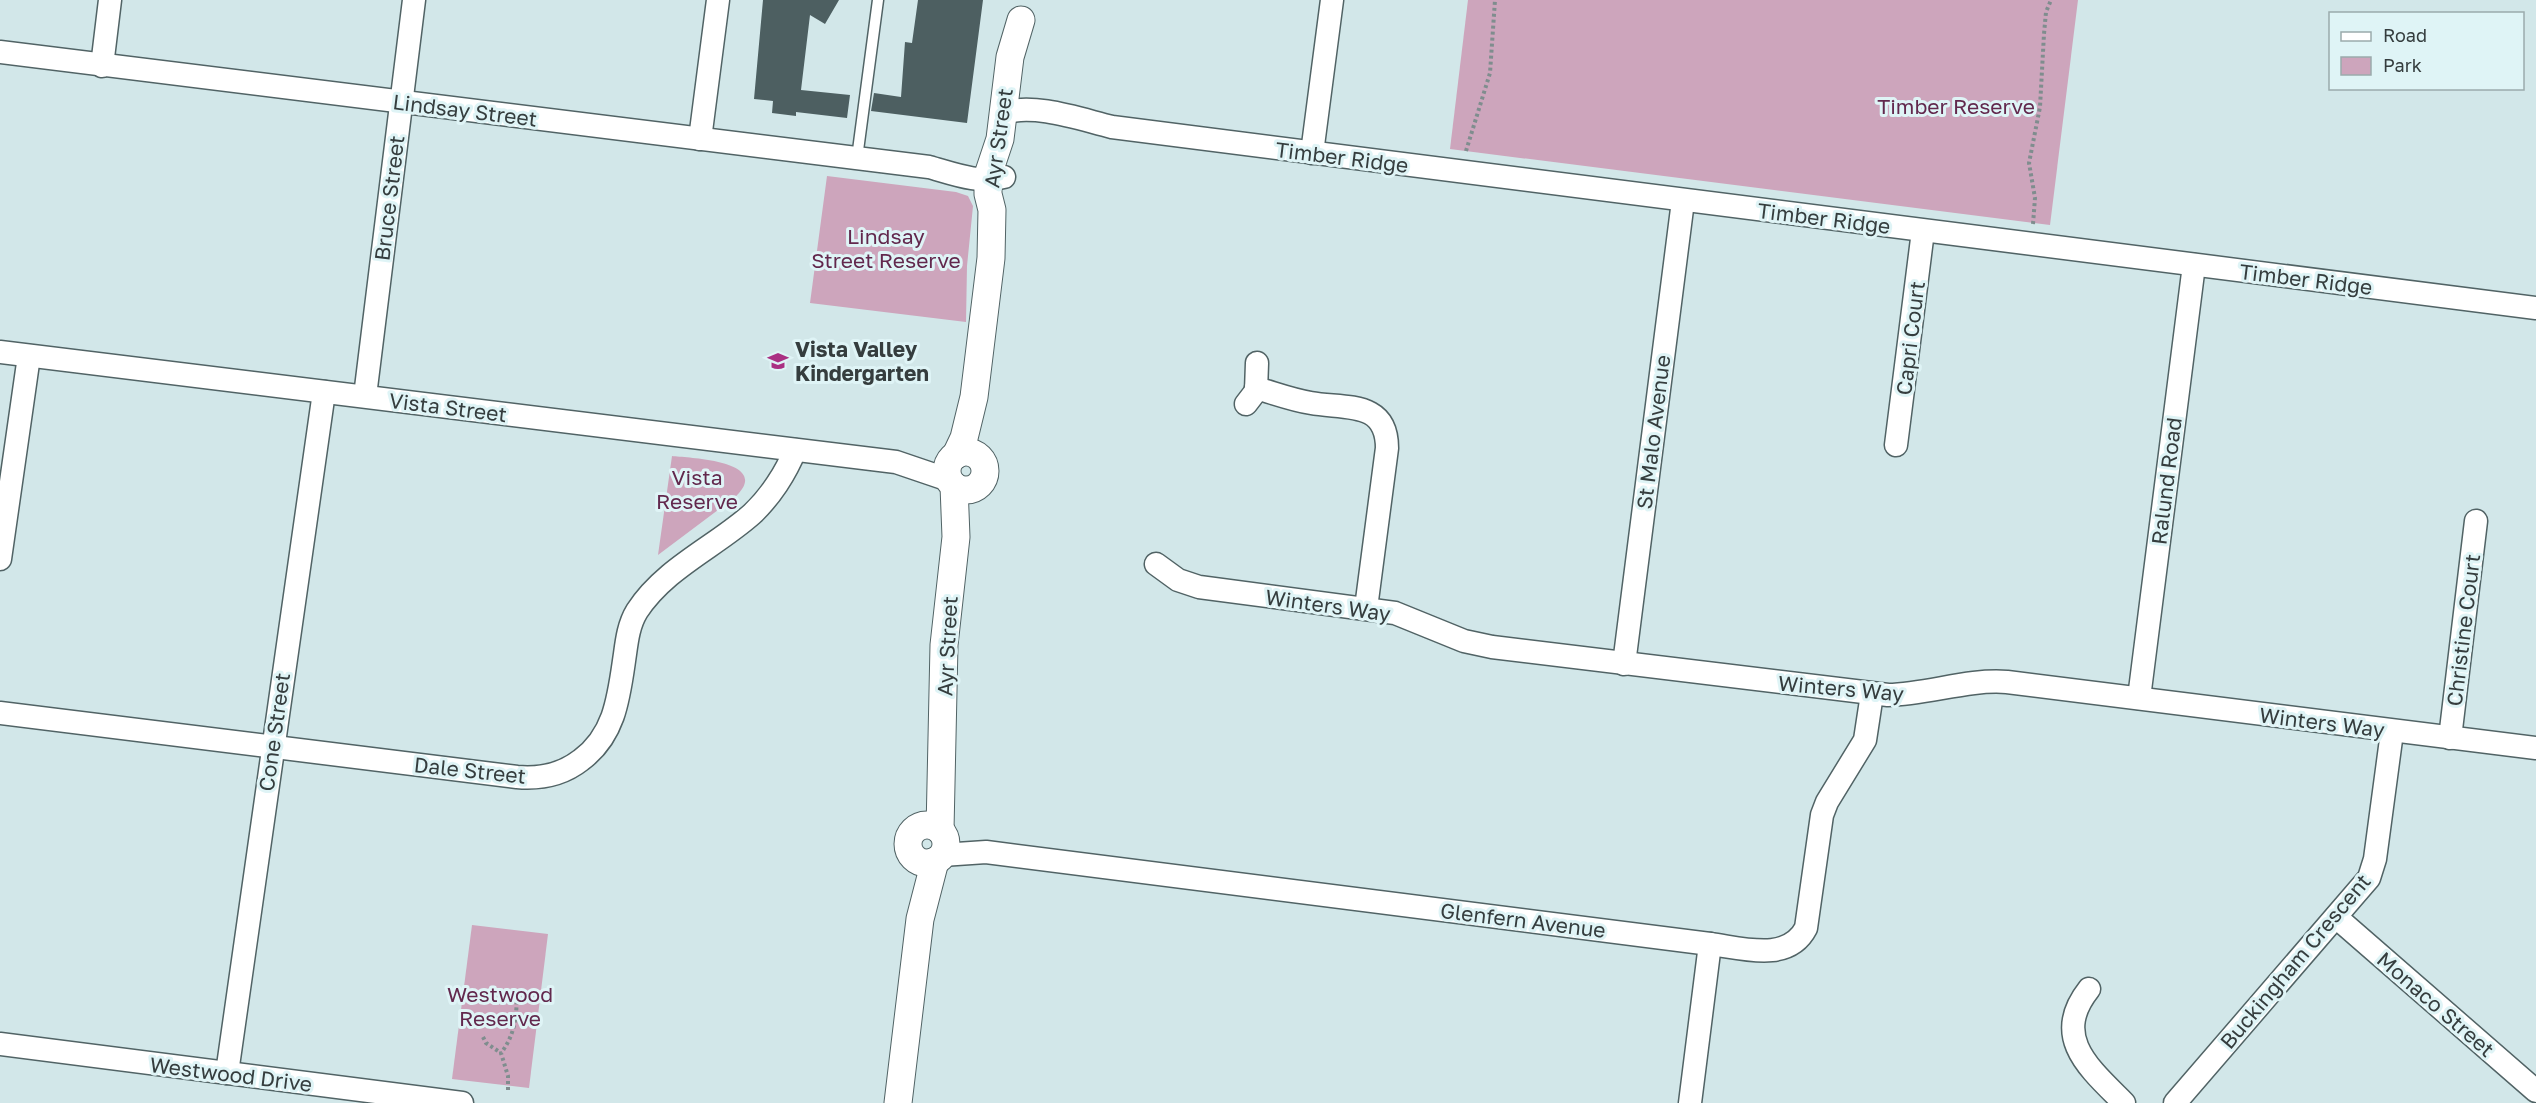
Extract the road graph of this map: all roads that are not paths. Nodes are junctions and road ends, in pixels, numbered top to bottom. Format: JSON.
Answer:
{"nodes":[{"id":1,"x":110,"y":0,"type":"edge"},
{"id":2,"x":414,"y":0,"type":"edge"},
{"id":3,"x":718,"y":0,"type":"edge"},
{"id":4,"x":878,"y":0,"type":"edge"},
{"id":5,"x":1332,"y":0,"type":"edge"},
{"id":6,"x":1022,"y":10,"type":"edge"},
{"id":7,"x":0,"y":52,"type":"edge"},
{"id":8,"x":102,"y":66,"type":"junction"},
{"id":9,"x":401,"y":102,"type":"junction"},
{"id":10,"x":1012,"y":114,"type":"junction"},
{"id":11,"x":700,"y":140,"type":"junction"},
{"id":12,"x":1312,"y":153,"type":"junction"},
{"id":13,"x":857,"y":158,"type":"junction"},
{"id":14,"x":994,"y":175,"type":"junction"},
{"id":15,"x":1683,"y":201,"type":"junction"},
{"id":16,"x":1923,"y":231,"type":"junction"},
{"id":17,"x":2194,"y":265,"type":"junction"},
{"id":18,"x":2536,"y":308,"type":"edge"},
{"id":19,"x":0,"y":352,"type":"edge"},
{"id":20,"x":29,"y":356,"type":"junction"},
{"id":21,"x":1257,"y":363,"type":"dead end"},
{"id":22,"x":324,"y":392,"type":"junction"},
{"id":23,"x":365,"y":396,"type":"junction"},
{"id":24,"x":1896,"y":446,"type":"dead end"},
{"id":25,"x":795,"y":450,"type":"junction"},
{"id":26,"x":961,"y":471,"type":"junction"},
{"id":27,"x":2476,"y":521,"type":"dead end"},
{"id":28,"x":0,"y":559,"type":"edge"},
{"id":29,"x":1156,"y":564,"type":"dead end"},
{"id":30,"x":1366,"y":609,"type":"junction"},
{"id":31,"x":1624,"y":664,"type":"junction"},
{"id":32,"x":1872,"y":694,"type":"junction"},
{"id":33,"x":2139,"y":698,"type":"junction"},
{"id":34,"x":0,"y":713,"type":"edge"},
{"id":35,"x":2392,"y":732,"type":"junction"},
{"id":36,"x":2450,"y":738,"type":"junction"},
{"id":37,"x":272,"y":747,"type":"junction"},
{"id":38,"x":2536,"y":748,"type":"edge"},
{"id":39,"x":930,"y":844,"type":"junction"},
{"id":40,"x":2336,"y":916,"type":"junction"},
{"id":41,"x":1710,"y":944,"type":"junction"},
{"id":42,"x":2089,"y":989,"type":"dead end"},
{"id":43,"x":0,"y":1044,"type":"edge"},
{"id":44,"x":227,"y":1073,"type":"junction"},
{"id":45,"x":2536,"y":1091,"type":"edge"},
{"id":46,"x":462,"y":1103,"type":"edge"},
{"id":47,"x":898,"y":1103,"type":"edge"},
{"id":48,"x":1690,"y":1103,"type":"edge"},
{"id":49,"x":2124,"y":1103,"type":"edge"},
{"id":50,"x":2175,"y":1103,"type":"edge"}],
"edges":[{"from":1,"to":8,"type":"street"},
{"from":2,"to":9,"type":"street","name":"Bruce Street"},
{"from":3,"to":11,"type":"street"},
{"from":4,"to":13,"type":"lane"},
{"from":5,"to":12,"type":"street"},
{"from":6,"to":10,"type":"street","name":"Ayr Street"},
{"from":7,"to":8,"type":"street","name":"Lindsay Street"},
{"from":8,"to":9,"type":"street","name":"Lindsay Street"},
{"from":9,"to":11,"type":"street","name":"Lindsay Street"},
{"from":9,"to":23,"type":"street","name":"Bruce Street"},
{"from":10,"to":12,"type":"street","name":"Timber Ridge"},
{"from":10,"to":14,"type":"street","name":"Ayr Street"},
{"from":11,"to":13,"type":"street","name":"Lindsay Street"},
{"from":12,"to":15,"type":"street","name":"Timber Ridge"},
{"from":13,"to":14,"type":"street","name":"Lindsay Street"},
{"from":14,"to":26,"type":"street","name":"Ayr Street"},
{"from":15,"to":16,"type":"street","name":"Timber Ridge"},
{"from":15,"to":31,"type":"street","name":"St Malo Avenue"},
{"from":16,"to":17,"type":"street","name":"Timber Ridge"},
{"from":16,"to":24,"type":"street","name":"Capri Court"},
{"from":17,"to":18,"type":"street","name":"Timber Ridge"},
{"from":17,"to":33,"type":"street","name":"Ralund Road"},
{"from":19,"to":20,"type":"street","name":"Vista Street"},
{"from":20,"to":22,"type":"street","name":"Vista Street"},
{"from":20,"to":28,"type":"street"},
{"from":21,"to":30,"type":"street"},
{"from":22,"to":23,"type":"street","name":"Vista Street"},
{"from":22,"to":37,"type":"street","name":"Cone Street"},
{"from":23,"to":25,"type":"street","name":"Vista Street"},
{"from":25,"to":26,"type":"street","name":"Vista Street"},
{"from":25,"to":37,"type":"street","name":"Dale Street"},
{"from":26,"to":39,"type":"street","name":"Ayr Street"},
{"from":27,"to":36,"type":"street","name":"Christine Court"},
{"from":29,"to":30,"type":"street","name":"Winters Way"},
{"from":30,"to":31,"type":"street","name":"Winters Way"},
{"from":31,"to":32,"type":"street","name":"Winters Way"},
{"from":32,"to":33,"type":"street","name":"Winters Way"},
{"from":32,"to":41,"type":"street","name":"Glenfern Avenue"},
{"from":33,"to":35,"type":"street","name":"Winters Way"},
{"from":34,"to":37,"type":"street","name":"Dale Street"},
{"from":35,"to":36,"type":"street","name":"Winters Way"},
{"from":35,"to":40,"type":"street","name":"Buckingham Crescent"},
{"from":36,"to":38,"type":"street","name":"Winters Way"},
{"from":37,"to":44,"type":"street","name":"Cone Street"},
{"from":39,"to":41,"type":"street","name":"Glenfern Avenue"},
{"from":39,"to":47,"type":"street","name":"Ayr Street"},
{"from":40,"to":45,"type":"street","name":"Monaco Street"},
{"from":40,"to":50,"type":"street","name":"Buckingham Crescent"},
{"from":41,"to":48,"type":"street"},
{"from":42,"to":49,"type":"street"},
{"from":43,"to":44,"type":"street","name":"Westwood Drive"},
{"from":44,"to":46,"type":"street","name":"Westwood Drive"}]}
